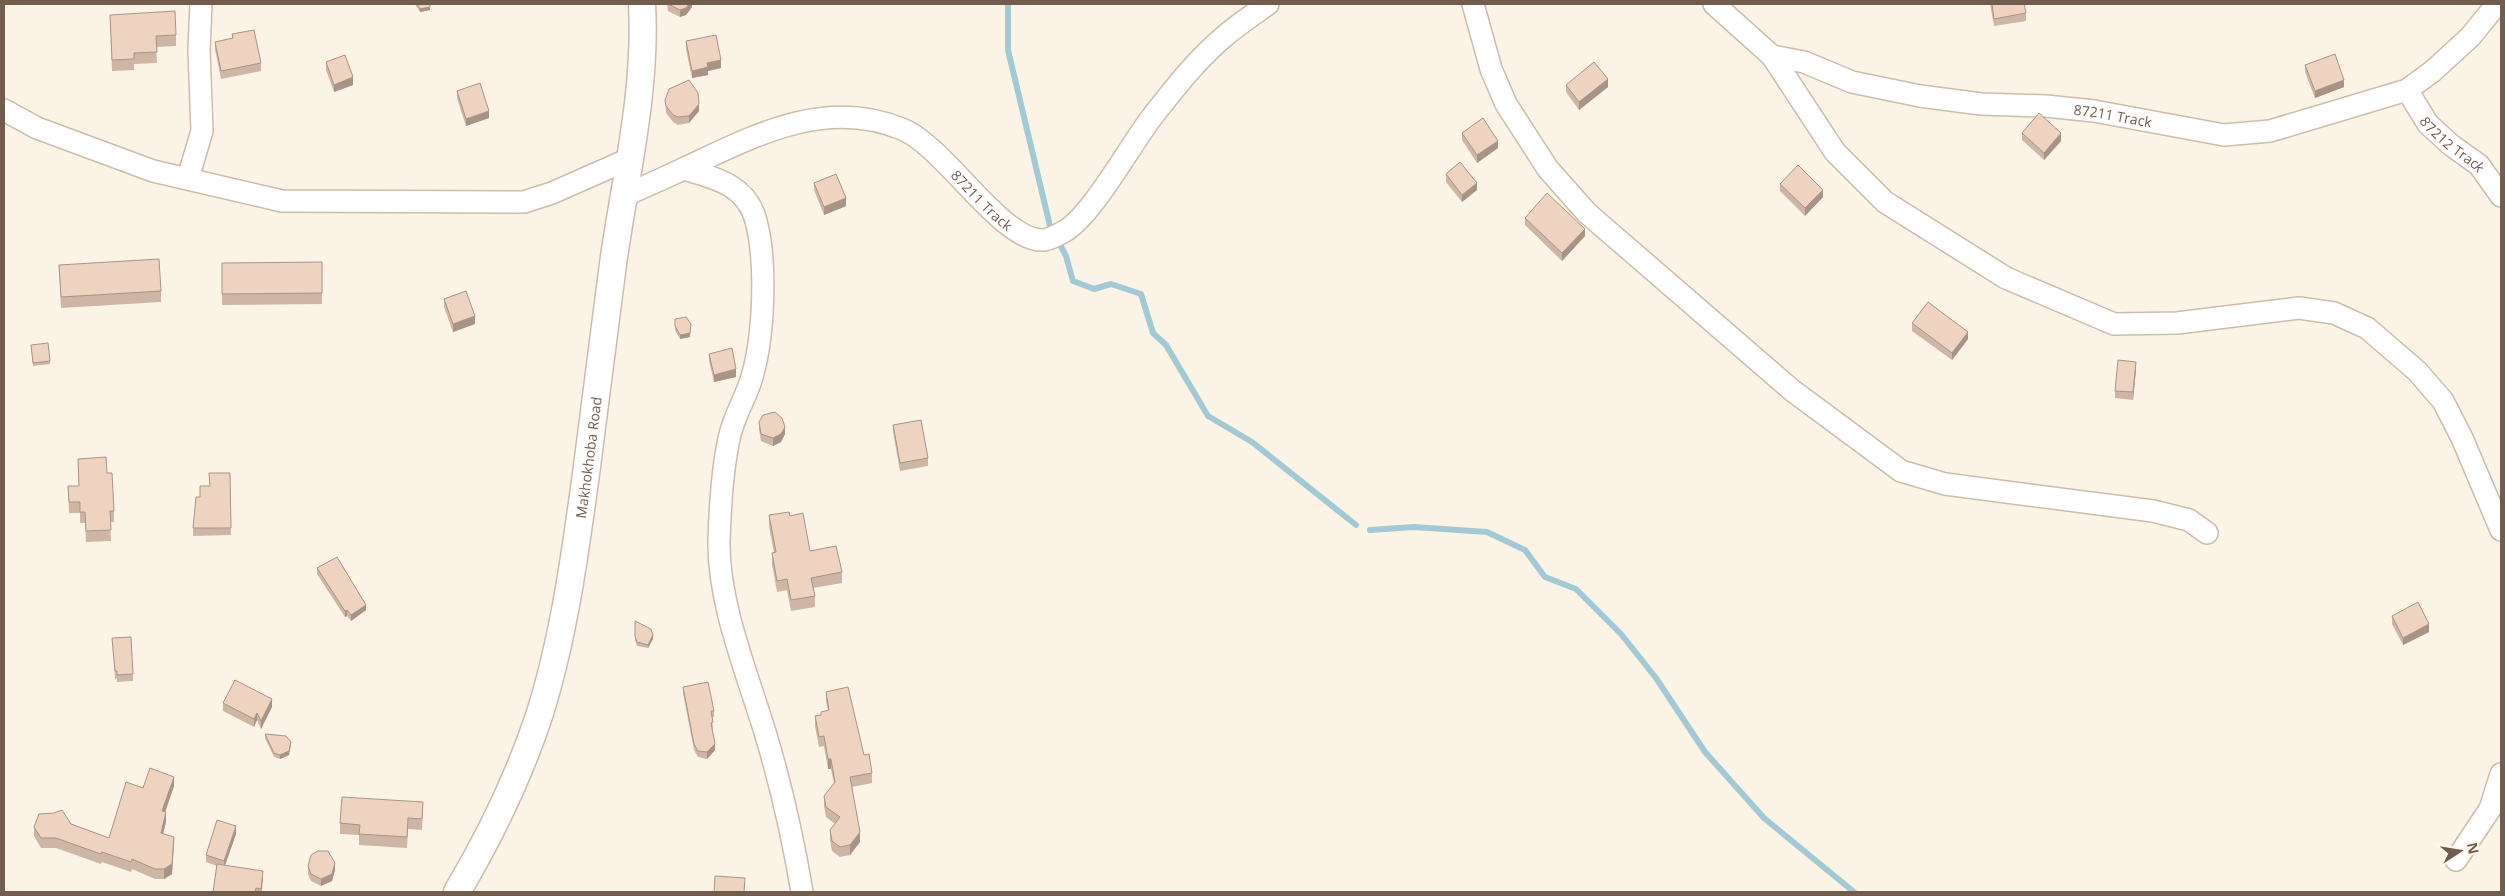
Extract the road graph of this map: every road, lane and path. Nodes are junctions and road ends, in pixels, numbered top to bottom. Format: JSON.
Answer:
{"nodes":[{"id":1,"x":201,"y":4,"type":"edge"},
{"id":2,"x":642,"y":4,"type":"edge"},
{"id":3,"x":1268,"y":4,"type":"edge"},
{"id":4,"x":1473,"y":4,"type":"edge"},
{"id":5,"x":1714,"y":4,"type":"edge"},
{"id":6,"x":2497,"y":4,"type":"edge"},
{"id":7,"x":1772,"y":56,"type":"junction"},
{"id":8,"x":2407,"y":90,"type":"junction"},
{"id":9,"x":4,"y":110,"type":"edge"},
{"id":10,"x":629,"y":159,"type":"junction"},
{"id":11,"x":684,"y":169,"type":"junction"},
{"id":12,"x":188,"y":178,"type":"junction"},
{"id":13,"x":2501,"y":196,"type":"edge"},
{"id":14,"x":622,"y":197,"type":"junction"},
{"id":15,"x":2501,"y":530,"type":"edge"},
{"id":16,"x":2208,"y":533,"type":"dead end"},
{"id":17,"x":2501,"y":774,"type":"edge"},
{"id":18,"x":2456,"y":860,"type":"dead end"},
{"id":19,"x":457,"y":892,"type":"edge"},
{"id":20,"x":802,"y":892,"type":"edge"}],
"edges":[{"from":1,"to":12,"type":"street"},
{"from":2,"to":10,"type":"street","name":"Makhokhoba Road"},
{"from":3,"to":11,"type":"street","name":"87211 Track"},
{"from":4,"to":16,"type":"street"},
{"from":5,"to":7,"type":"street"},
{"from":6,"to":8,"type":"street","name":"87211 Track"},
{"from":7,"to":8,"type":"street","name":"87211 Track"},
{"from":7,"to":15,"type":"street"},
{"from":8,"to":13,"type":"street","name":"87212 Track"},
{"from":9,"to":12,"type":"street"},
{"from":10,"to":12,"type":"street"},
{"from":10,"to":14,"type":"street","name":"Makhokhoba Road"},
{"from":11,"to":14,"type":"street","name":"87211 Track"},
{"from":11,"to":20,"type":"street"},
{"from":14,"to":19,"type":"street","name":"Makhokhoba Road"},
{"from":17,"to":18,"type":"street"}]}
